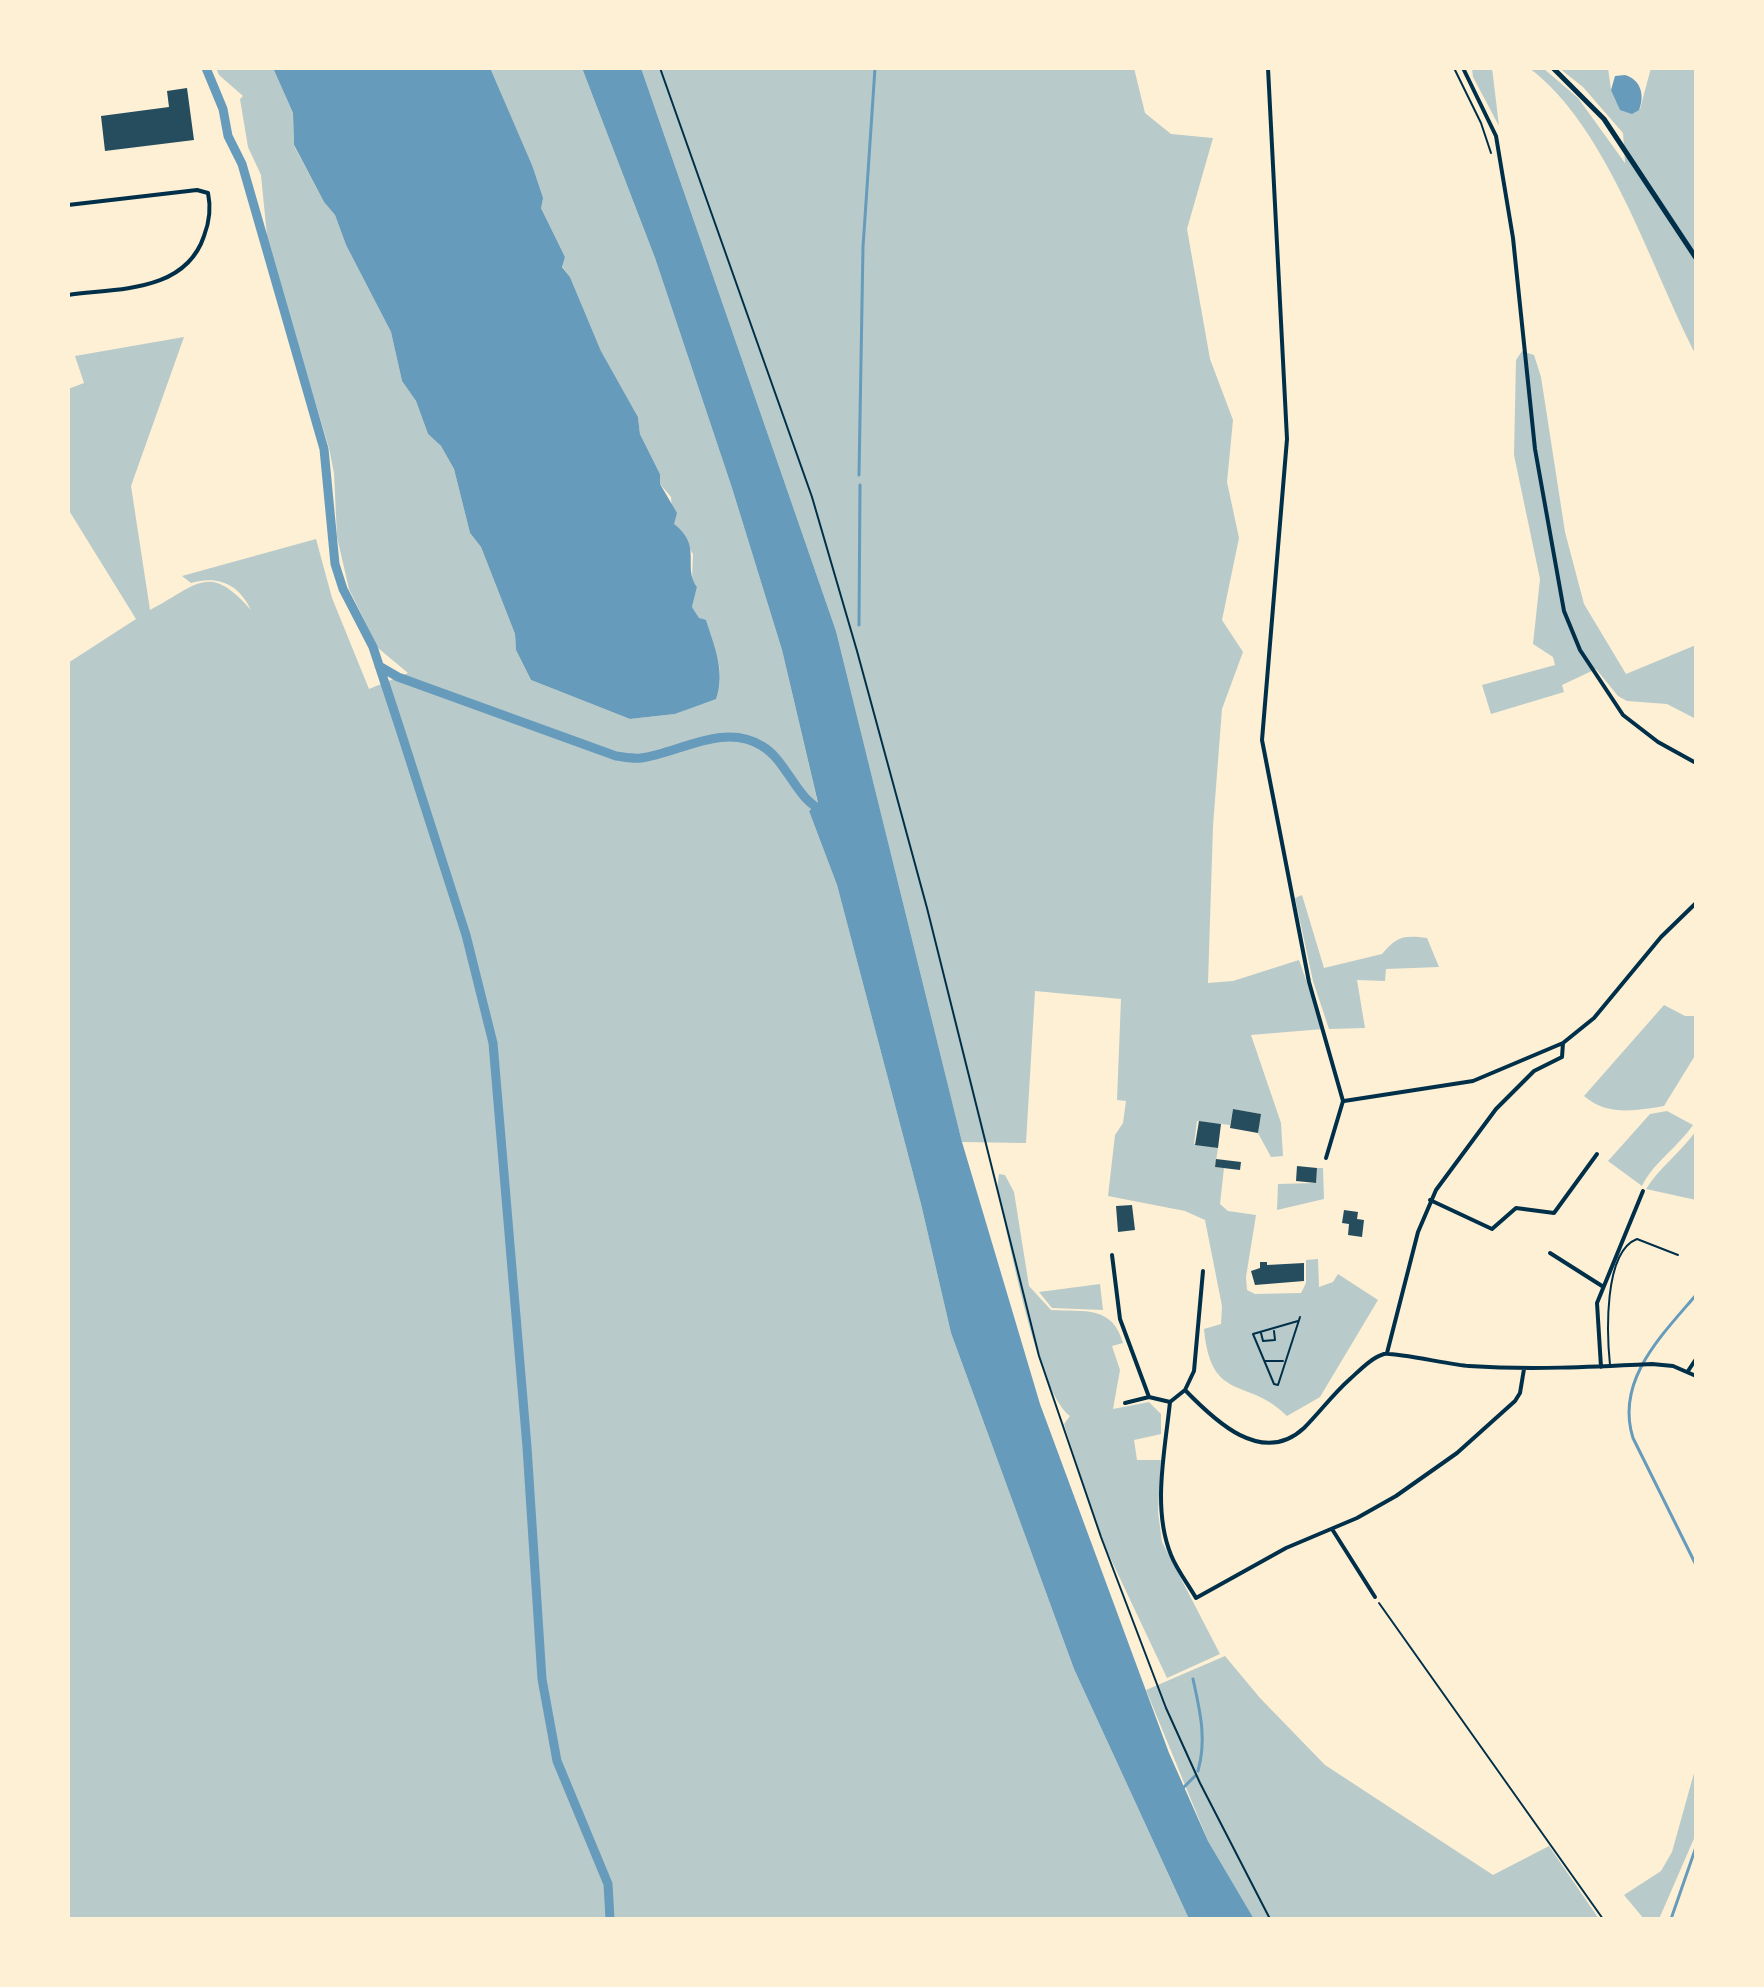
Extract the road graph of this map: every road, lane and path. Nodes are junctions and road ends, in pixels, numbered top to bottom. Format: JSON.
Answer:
{"nodes":[{"id":1,"x":660,"y":68,"type":"edge"},
{"id":2,"x":1268,"y":68,"type":"edge"},
{"id":3,"x":1454,"y":68,"type":"edge"},
{"id":4,"x":1463,"y":68,"type":"edge"},
{"id":5,"x":1553,"y":68,"type":"edge"},
{"id":6,"x":1494,"y":166,"type":"dead end"},
{"id":7,"x":68,"y":205,"type":"edge"},
{"id":8,"x":1696,"y":258,"type":"edge"},
{"id":9,"x":68,"y":295,"type":"edge"},
{"id":10,"x":1696,"y":763,"type":"edge"},
{"id":11,"x":1696,"y":903,"type":"edge"},
{"id":12,"x":1563,"y":1043,"type":"junction"},
{"id":13,"x":1343,"y":1101,"type":"junction"},
{"id":14,"x":1597,"y":1154,"type":"dead end"},
{"id":15,"x":1326,"y":1158,"type":"dead end"},
{"id":16,"x":1643,"y":1191,"type":"dead end"},
{"id":17,"x":1432,"y":1201,"type":"junction"},
{"id":18,"x":1550,"y":1253,"type":"dead end"},
{"id":19,"x":1112,"y":1255,"type":"dead end"},
{"id":20,"x":1678,"y":1255,"type":"dead end"},
{"id":21,"x":1203,"y":1271,"type":"dead end"},
{"id":22,"x":1602,"y":1286,"type":"junction"},
{"id":23,"x":1274,"y":1329,"type":"junction"},
{"id":24,"x":1261,"y":1333,"type":"junction"},
{"id":25,"x":1387,"y":1353,"type":"junction"},
{"id":26,"x":1696,"y":1359,"type":"edge"},
{"id":27,"x":1264,"y":1361,"type":"junction"},
{"id":28,"x":1285,"y":1361,"type":"junction"},
{"id":29,"x":1611,"y":1366,"type":"junction"},
{"id":30,"x":1601,"y":1367,"type":"junction"},
{"id":31,"x":1524,"y":1369,"type":"junction"},
{"id":32,"x":1688,"y":1371,"type":"junction"},
{"id":33,"x":1696,"y":1376,"type":"edge"},
{"id":34,"x":1185,"y":1390,"type":"junction"},
{"id":35,"x":1149,"y":1397,"type":"junction"},
{"id":36,"x":1170,"y":1402,"type":"junction"},
{"id":37,"x":1125,"y":1403,"type":"dead end"},
{"id":38,"x":1332,"y":1529,"type":"junction"},
{"id":39,"x":1375,"y":1597,"type":"joint"},
{"id":40,"x":1270,"y":1919,"type":"edge"},
{"id":41,"x":1603,"y":1919,"type":"edge"}],
"edges":[{"from":1,"to":40,"type":"path"},
{"from":2,"to":13,"type":"street"},
{"from":3,"to":6,"type":"path"},
{"from":4,"to":10,"type":"street"},
{"from":5,"to":8,"type":"main road"},
{"from":7,"to":9,"type":"street"},
{"from":11,"to":12,"type":"street"},
{"from":12,"to":13,"type":"street"},
{"from":12,"to":17,"type":"street"},
{"from":13,"to":15,"type":"street"},
{"from":14,"to":17,"type":"street"},
{"from":16,"to":22,"type":"street"},
{"from":17,"to":25,"type":"street"},
{"from":18,"to":22,"type":"street"},
{"from":19,"to":35,"type":"street"},
{"from":20,"to":29,"type":"lane"},
{"from":21,"to":34,"type":"street"},
{"from":22,"to":30,"type":"street"},
{"from":23,"to":24,"type":"path"},
{"from":23,"to":24,"type":"path"},
{"from":23,"to":28,"type":"path"},
{"from":24,"to":27,"type":"path"},
{"from":25,"to":31,"type":"street"},
{"from":25,"to":34,"type":"street"},
{"from":26,"to":32,"type":"street"},
{"from":27,"to":28,"type":"path"},
{"from":27,"to":28,"type":"path"},
{"from":29,"to":30,"type":"street"},
{"from":29,"to":32,"type":"street"},
{"from":30,"to":31,"type":"street"},
{"from":31,"to":38,"type":"street"},
{"from":32,"to":33,"type":"street"},
{"from":34,"to":36,"type":"street"},
{"from":35,"to":36,"type":"street"},
{"from":35,"to":37,"type":"street"},
{"from":36,"to":38,"type":"street"},
{"from":38,"to":39,"type":"street"},
{"from":39,"to":41,"type":"path"}]}
